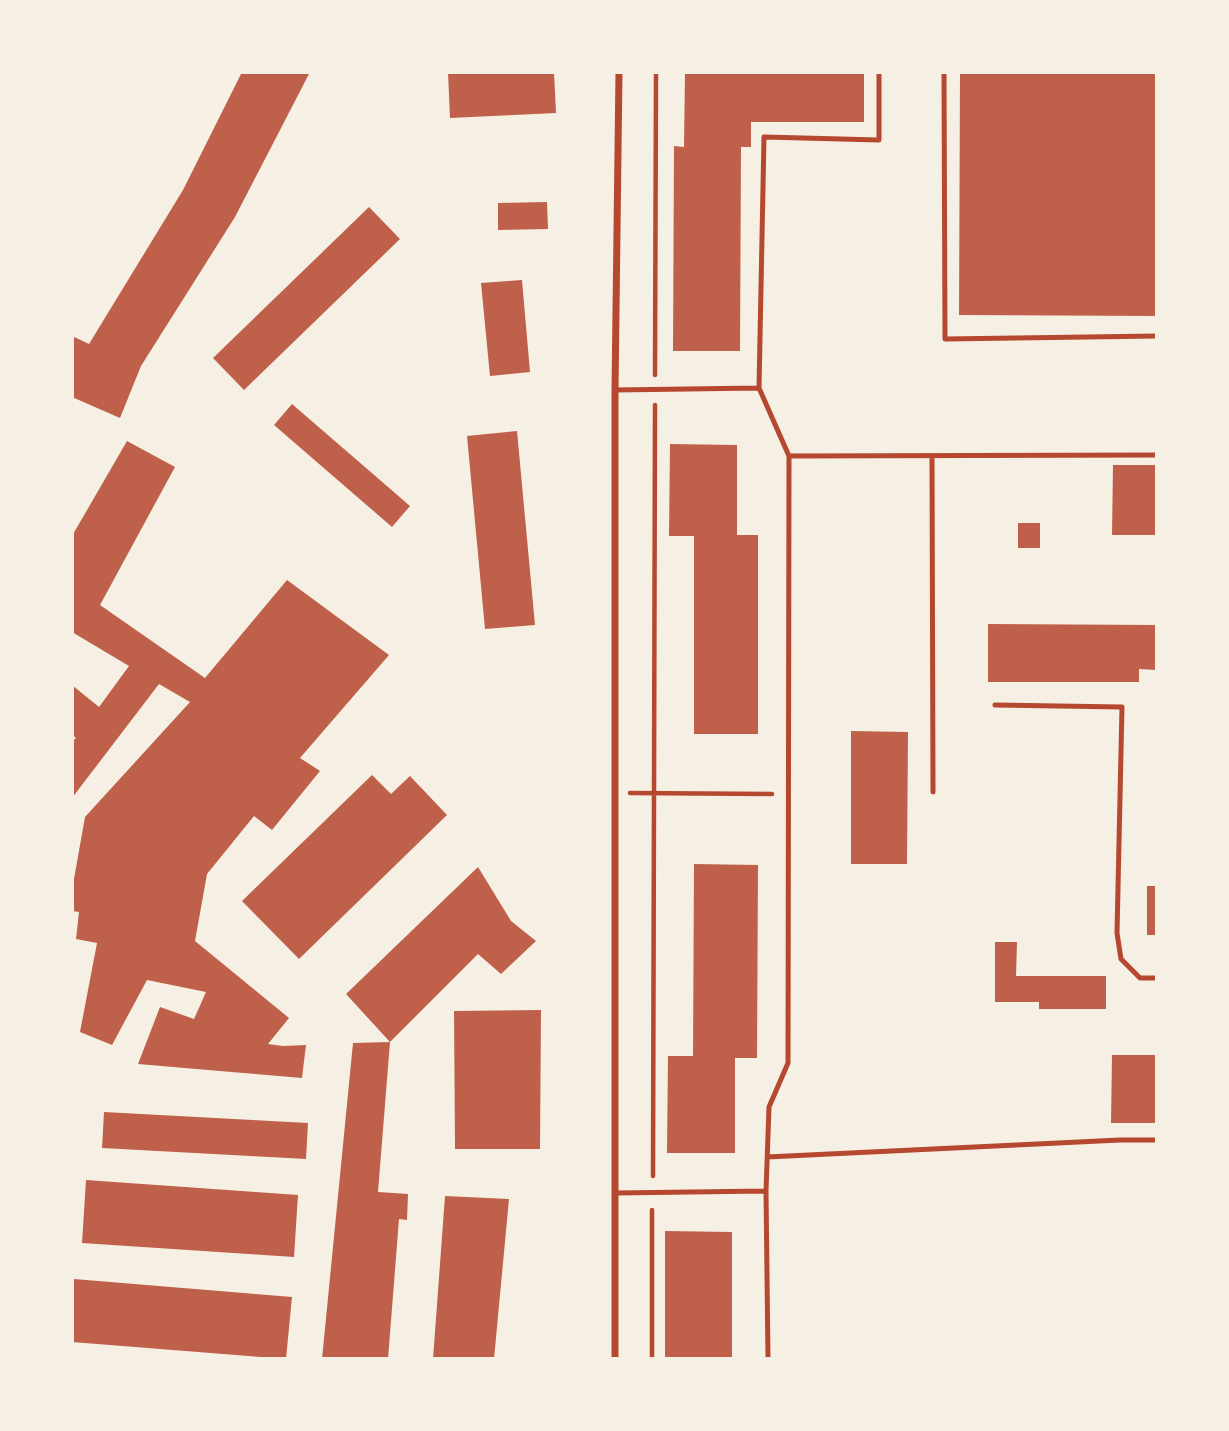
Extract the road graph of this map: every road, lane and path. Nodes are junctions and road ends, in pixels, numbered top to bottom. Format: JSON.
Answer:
{"nodes":[{"id":1,"x":619,"y":72,"type":"edge"},
{"id":2,"x":656,"y":72,"type":"edge"},
{"id":3,"x":879,"y":72,"type":"edge"},
{"id":4,"x":944,"y":72,"type":"edge"},
{"id":5,"x":1157,"y":335,"type":"edge"},
{"id":6,"x":759,"y":388,"type":"junction"},
{"id":7,"x":615,"y":390,"type":"junction"},
{"id":8,"x":655,"y":390,"type":"junction"},
{"id":9,"x":1157,"y":455,"type":"edge"},
{"id":10,"x":789,"y":456,"type":"junction"},
{"id":11,"x":932,"y":456,"type":"junction"},
{"id":12,"x":995,"y":705,"type":"dead end"},
{"id":13,"x":933,"y":792,"type":"dead end"},
{"id":14,"x":615,"y":793,"type":"junction"},
{"id":15,"x":654,"y":793,"type":"junction"},
{"id":16,"x":789,"y":794,"type":"junction"},
{"id":17,"x":1157,"y":978,"type":"edge"},
{"id":18,"x":1157,"y":1140,"type":"edge"},
{"id":19,"x":767,"y":1157,"type":"junction"},
{"id":20,"x":766,"y":1191,"type":"junction"},
{"id":21,"x":653,"y":1192,"type":"junction"},
{"id":22,"x":616,"y":1193,"type":"junction"},
{"id":23,"x":615,"y":1359,"type":"edge"},
{"id":24,"x":652,"y":1359,"type":"edge"},
{"id":25,"x":768,"y":1359,"type":"edge"}],
"edges":[{"from":1,"to":7,"type":"street"},
{"from":2,"to":8,"type":"path"},
{"from":3,"to":6,"type":"lane"},
{"from":4,"to":5,"type":"lane"},
{"from":6,"to":8,"type":"lane"},
{"from":6,"to":10,"type":"lane"},
{"from":7,"to":8,"type":"lane"},
{"from":7,"to":14,"type":"street"},
{"from":8,"to":15,"type":"path"},
{"from":9,"to":11,"type":"lane"},
{"from":10,"to":11,"type":"lane"},
{"from":10,"to":16,"type":"lane"},
{"from":11,"to":13,"type":"lane"},
{"from":12,"to":17,"type":"lane"},
{"from":14,"to":15,"type":"path"},
{"from":14,"to":22,"type":"street"},
{"from":15,"to":16,"type":"path"},
{"from":15,"to":21,"type":"path"},
{"from":16,"to":19,"type":"lane"},
{"from":18,"to":19,"type":"lane"},
{"from":19,"to":20,"type":"lane"},
{"from":20,"to":21,"type":"lane"},
{"from":20,"to":25,"type":"lane"},
{"from":21,"to":22,"type":"lane"},
{"from":21,"to":24,"type":"path"},
{"from":22,"to":23,"type":"street"}]}
